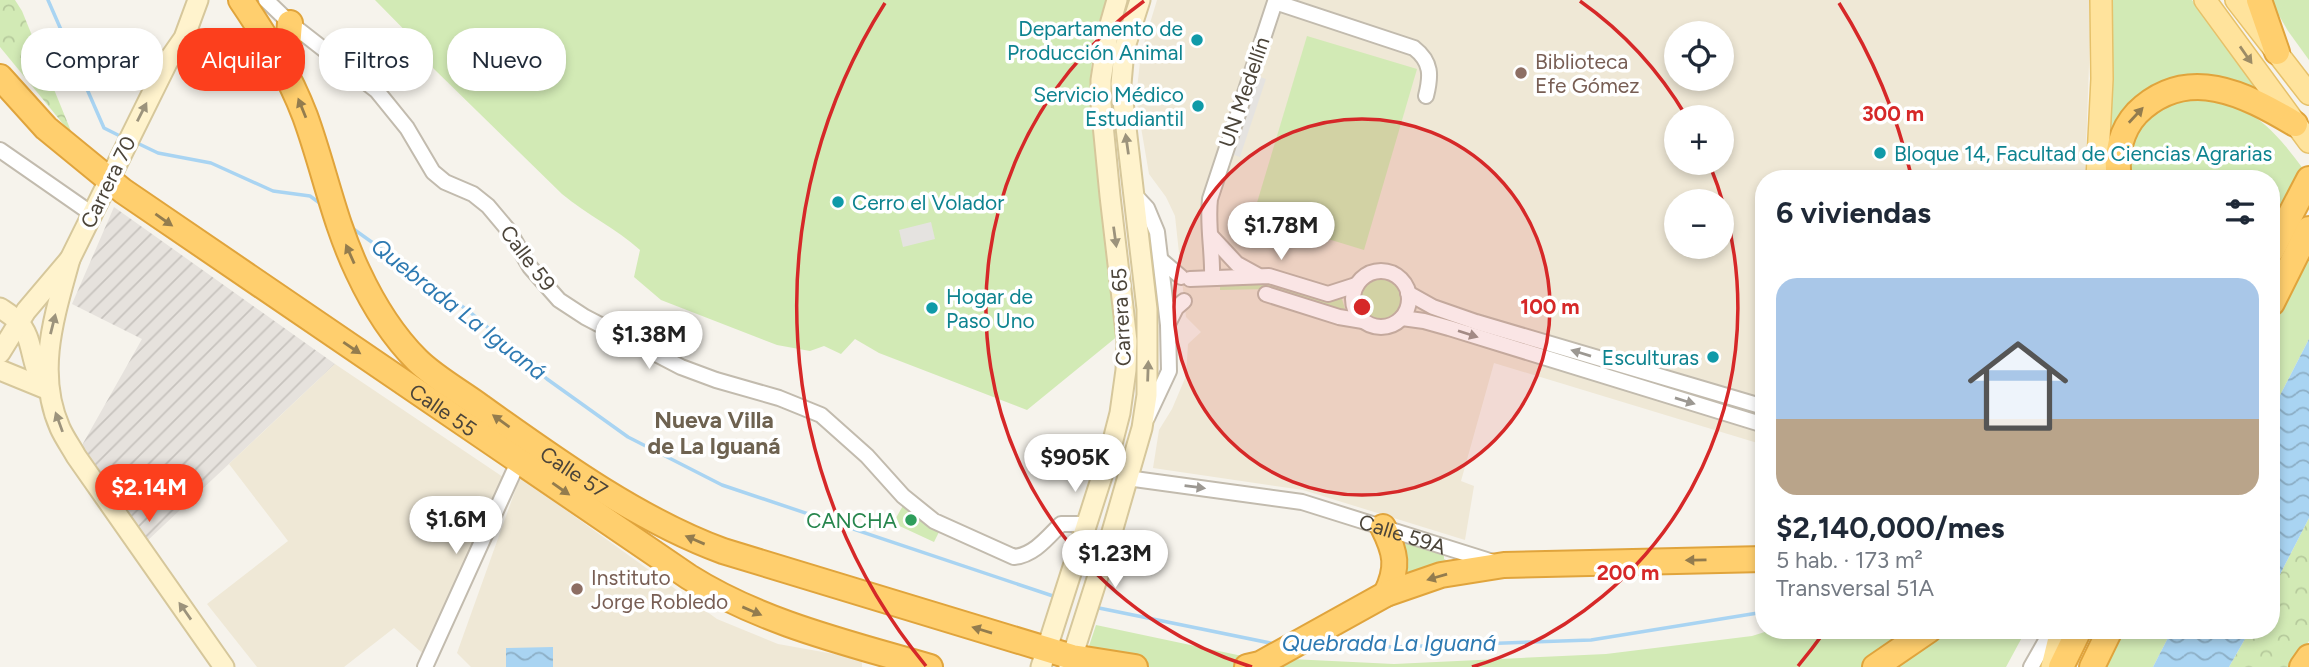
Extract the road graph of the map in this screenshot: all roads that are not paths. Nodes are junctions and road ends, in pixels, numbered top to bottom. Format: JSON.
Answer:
{"nodes":[{"id":1,"x":198,"y":0,"type":"edge"},
{"id":2,"x":241,"y":0,"type":"edge"},
{"id":3,"x":266,"y":0,"type":"edge"},
{"id":4,"x":1117,"y":0,"type":"edge"},
{"id":5,"x":1140,"y":0,"type":"edge"},
{"id":6,"x":2101,"y":0,"type":"edge"},
{"id":7,"x":2205,"y":0,"type":"edge"},
{"id":8,"x":2236,"y":0,"type":"edge"},
{"id":9,"x":2259,"y":0,"type":"edge"},
{"id":10,"x":289,"y":23,"type":"junction"},
{"id":11,"x":259,"y":28,"type":"edge"},
{"id":12,"x":289,"y":28,"type":"edge"},
{"id":13,"x":2277,"y":52,"type":"junction"},
{"id":14,"x":0,"y":77,"type":"edge"},
{"id":15,"x":295,"y":91,"type":"edge"},
{"id":16,"x":2309,"y":94,"type":"edge"},
{"id":17,"x":1426,"y":96,"type":"dead end"},
{"id":18,"x":2302,"y":133,"type":"edge"},
{"id":19,"x":2121,"y":142,"type":"junction"},
{"id":20,"x":0,"y":150,"type":"edge"},
{"id":21,"x":2097,"y":170,"type":"edge"},
{"id":22,"x":2114,"y":170,"type":"edge"},
{"id":23,"x":2118,"y":170,"type":"edge"},
{"id":24,"x":112,"y":171,"type":"junction"},
{"id":25,"x":2309,"y":178,"type":"edge"},
{"id":26,"x":1134,"y":194,"type":"junction"},
{"id":27,"x":2297,"y":202,"type":"junction"},
{"id":28,"x":92,"y":214,"type":"junction"},
{"id":29,"x":2280,"y":215,"type":"edge"},
{"id":30,"x":2309,"y":229,"type":"edge"},
{"id":31,"x":2280,"y":235,"type":"edge"},
{"id":32,"x":1211,"y":236,"type":"junction"},
{"id":33,"x":70,"y":259,"type":"junction"},
{"id":34,"x":1161,"y":260,"type":"junction"},
{"id":35,"x":1259,"y":276,"type":"junction"},
{"id":36,"x":1212,"y":278,"type":"junction"},
{"id":37,"x":1356,"y":285,"type":"junction"},
{"id":38,"x":2280,"y":287,"type":"edge"},
{"id":39,"x":1408,"y":293,"type":"junction"},
{"id":40,"x":1266,"y":294,"type":"dead end"},
{"id":41,"x":1184,"y":301,"type":"dead end"},
{"id":42,"x":0,"y":308,"type":"edge"},
{"id":43,"x":1402,"y":318,"type":"junction"},
{"id":44,"x":1363,"y":321,"type":"junction"},
{"id":45,"x":19,"y":322,"type":"junction"},
{"id":46,"x":1168,"y":325,"type":"junction"},
{"id":47,"x":0,"y":353,"type":"edge"},
{"id":48,"x":417,"y":361,"type":"junction"},
{"id":49,"x":0,"y":370,"type":"edge"},
{"id":50,"x":401,"y":380,"type":"junction"},
{"id":51,"x":50,"y":390,"type":"junction"},
{"id":52,"x":1755,"y":404,"type":"edge"},
{"id":53,"x":1755,"y":422,"type":"edge"},
{"id":54,"x":1142,"y":428,"type":"junction"},
{"id":55,"x":519,"y":460,"type":"junction"},
{"id":56,"x":1104,"y":470,"type":"junction"},
{"id":57,"x":1127,"y":478,"type":"junction"},
{"id":58,"x":1113,"y":526,"type":"junction"},
{"id":59,"x":1383,"y":527,"type":"junction"},
{"id":60,"x":1085,"y":528,"type":"junction"},
{"id":61,"x":1755,"y":559,"type":"edge"},
{"id":62,"x":1504,"y":565,"type":"junction"},
{"id":63,"x":1386,"y":594,"type":"junction"},
{"id":64,"x":1916,"y":639,"type":"edge"},
{"id":65,"x":2047,"y":639,"type":"edge"},
{"id":66,"x":2059,"y":639,"type":"edge"},
{"id":67,"x":2075,"y":639,"type":"edge"},
{"id":68,"x":2106,"y":639,"type":"edge"},
{"id":69,"x":1047,"y":648,"type":"edge"},
{"id":70,"x":1074,"y":653,"type":"edge"},
{"id":71,"x":2309,"y":657,"type":"edge"},
{"id":72,"x":224,"y":667,"type":"edge"},
{"id":73,"x":425,"y":667,"type":"edge"},
{"id":74,"x":930,"y":667,"type":"edge"},
{"id":75,"x":1135,"y":667,"type":"edge"},
{"id":76,"x":1247,"y":667,"type":"edge"},
{"id":77,"x":1875,"y":667,"type":"edge"},
{"id":78,"x":2031,"y":667,"type":"edge"},
{"id":79,"x":2052,"y":667,"type":"edge"},
{"id":80,"x":2061,"y":667,"type":"edge"},
{"id":81,"x":2092,"y":667,"type":"edge"},
{"id":82,"x":2302,"y":667,"type":"edge"}],
"edges":[{"from":24,"to":1,"type":"main road","name":"Carrera 70","one_way":true},
{"from":2,"to":11,"type":"highway","name":"Calle 57"},
{"from":3,"to":10,"type":"street","name":"Calle 59"},
{"from":4,"to":56,"type":"main road","name":"Carrera 65","one_way":true},
{"from":26,"to":5,"type":"main road","name":"Carrera 65","one_way":true},
{"from":6,"to":21,"type":"main road"},
{"from":7,"to":18,"type":"main road","one_way":true},
{"from":8,"to":13,"type":"main road"},
{"from":9,"to":13,"type":"highway"},
{"from":10,"to":12,"type":"highway"},
{"from":10,"to":60,"type":"street","name":"Calle 59"},
{"from":13,"to":16,"type":"main road"},
{"from":14,"to":24,"type":"highway","name":"Calle 55"},
{"from":48,"to":15,"type":"highway","name":"Calle 57","one_way":true},
{"from":17,"to":32,"type":"street","name":"UN Medellín"},
{"from":19,"to":18,"type":"highway","one_way":true},
{"from":19,"to":22,"type":"highway"},
{"from":19,"to":23,"type":"highway"},
{"from":20,"to":28,"type":"street"},
{"from":24,"to":28,"type":"main road","name":"Carrera 70"},
{"from":24,"to":50,"type":"highway","name":"Calle 55","one_way":true},
{"from":25,"to":27,"type":"highway"},
{"from":26,"to":34,"type":"street"},
{"from":54,"to":26,"type":"main road","name":"Carrera 65","one_way":true},
{"from":27,"to":29,"type":"highway"},
{"from":27,"to":31,"type":"highway"},
{"from":28,"to":33,"type":"main road","name":"Carrera 70"},
{"from":30,"to":38,"type":"highway"},
{"from":32,"to":35,"type":"street"},
{"from":32,"to":36,"type":"street"},
{"from":33,"to":45,"type":"main road","name":"Carrera 70"},
{"from":51,"to":33,"type":"main road","one_way":true},
{"from":34,"to":36,"type":"street"},
{"from":34,"to":46,"type":"street"},
{"from":35,"to":36,"type":"street"},
{"from":35,"to":37,"type":"street"},
{"from":37,"to":39,"type":"street"},
{"from":37,"to":44,"type":"street"},
{"from":39,"to":43,"type":"street"},
{"from":52,"to":39,"type":"street","one_way":true},
{"from":40,"to":44,"type":"street"},
{"from":41,"to":46,"type":"street"},
{"from":42,"to":45,"type":"main road"},
{"from":43,"to":44,"type":"street"},
{"from":43,"to":53,"type":"street","one_way":true},
{"from":45,"to":47,"type":"main road","name":"Carrera 70"},
{"from":45,"to":51,"type":"main road"},
{"from":46,"to":54,"type":"street"},
{"from":48,"to":50,"type":"highway"},
{"from":69,"to":48,"type":"highway","name":"Calle 57","one_way":true},
{"from":49,"to":51,"type":"main road"},
{"from":50,"to":55,"type":"highway","name":"Calle 55"},
{"from":72,"to":51,"type":"main road","one_way":true},
{"from":54,"to":57,"type":"main road","name":"Carrera 65"},
{"from":55,"to":73,"type":"street"},
{"from":55,"to":74,"type":"highway","name":"Calle 55","one_way":true},
{"from":56,"to":58,"type":"main road"},
{"from":56,"to":60,"type":"main road","name":"Carrera 65"},
{"from":57,"to":58,"type":"main road","name":"Carrera 65"},
{"from":57,"to":59,"type":"street","name":"Calle 59A","one_way":true},
{"from":58,"to":70,"type":"main road","name":"Carrera 65"},
{"from":59,"to":62,"type":"street","name":"Calle 59A"},
{"from":59,"to":63,"type":"highway"},
{"from":60,"to":69,"type":"main road","name":"Carrera 65"},
{"from":61,"to":62,"type":"highway","one_way":true},
{"from":62,"to":63,"type":"highway","name":"Calle 59A","one_way":true},
{"from":63,"to":76,"type":"highway","name":"Calle 59A"},
{"from":64,"to":77,"type":"highway"},
{"from":65,"to":78,"type":"street"},
{"from":66,"to":79,"type":"main road"},
{"from":67,"to":80,"type":"highway"},
{"from":68,"to":81,"type":"highway"},
{"from":69,"to":70,"type":"highway","name":"Calle 57"},
{"from":70,"to":75,"type":"highway","name":"Calle 57"},
{"from":71,"to":82,"type":"highway"}]}
